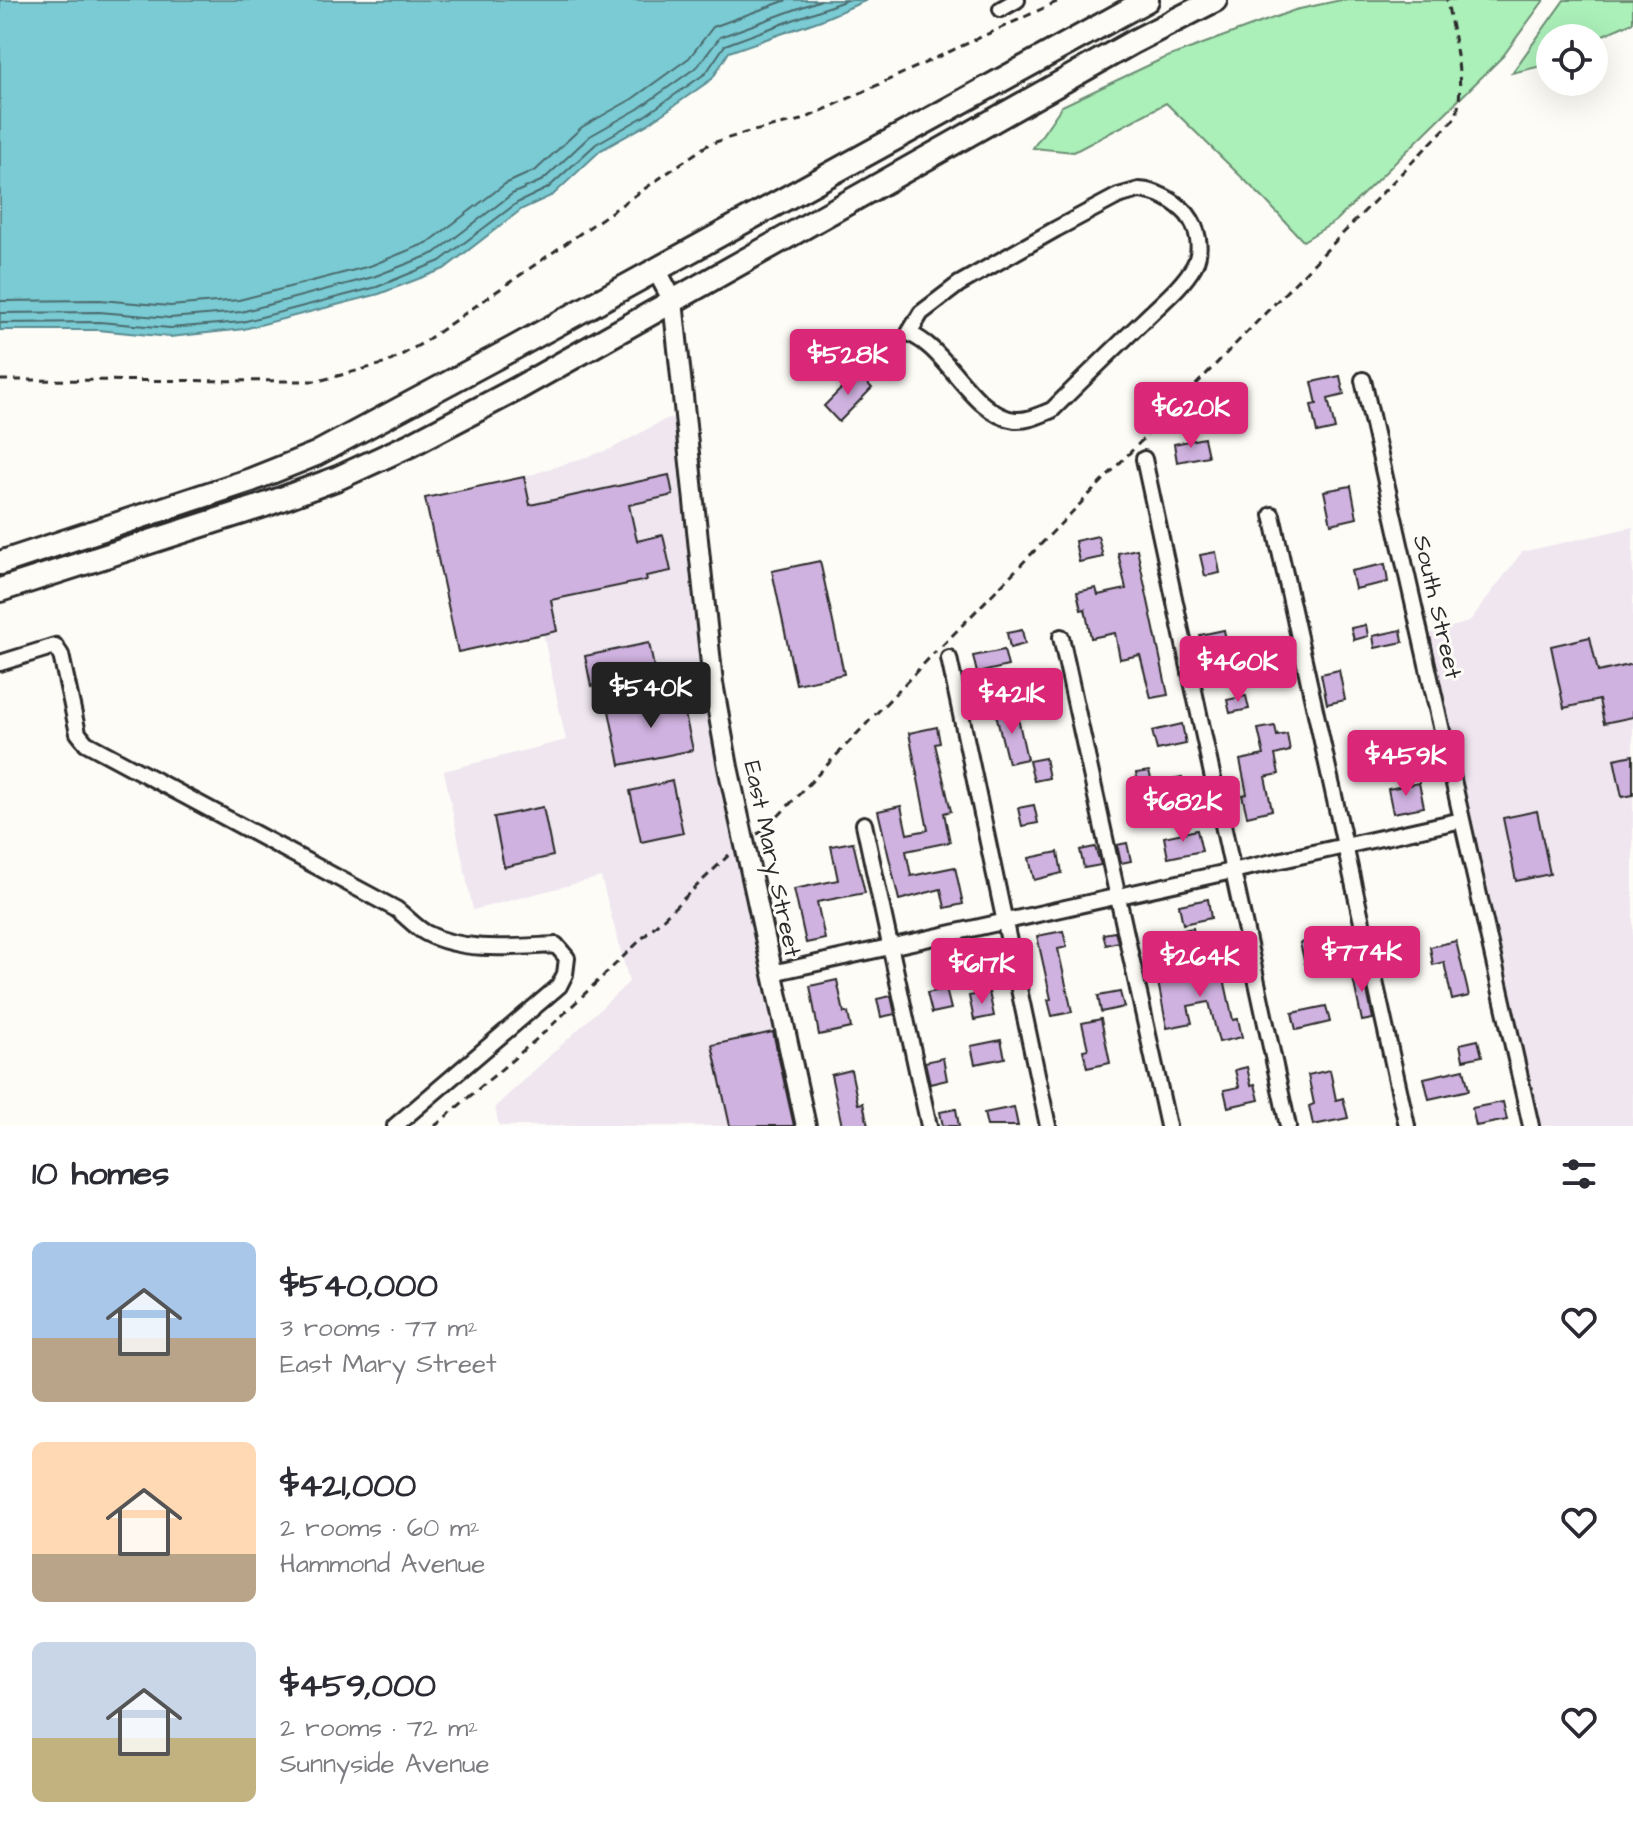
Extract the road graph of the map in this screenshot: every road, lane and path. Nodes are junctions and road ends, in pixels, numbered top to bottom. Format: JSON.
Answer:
{"nodes":[{"id":1,"x":1017,"y":0,"type":"edge"},
{"id":2,"x":1061,"y":0,"type":"edge"},
{"id":3,"x":1147,"y":0,"type":"edge"},
{"id":4,"x":1215,"y":0,"type":"edge"},
{"id":5,"x":1447,"y":0,"type":"edge"},
{"id":6,"x":1001,"y":9,"type":"dead end"},
{"id":7,"x":656,"y":269,"type":"junction"},
{"id":8,"x":673,"y":301,"type":"junction"},
{"id":9,"x":921,"y":313,"type":"joint"},
{"id":10,"x":0,"y":380,"type":"edge"},
{"id":11,"x":1363,"y":380,"type":"dead end"},
{"id":12,"x":1144,"y":459,"type":"dead end"},
{"id":13,"x":1272,"y":515,"type":"dead end"},
{"id":14,"x":0,"y":563,"type":"edge"},
{"id":15,"x":0,"y":590,"type":"edge"},
{"id":16,"x":1061,"y":637,"type":"dead end"},
{"id":17,"x":949,"y":658,"type":"dead end"},
{"id":18,"x":0,"y":663,"type":"edge"},
{"id":19,"x":1462,"y":820,"type":"junction"},
{"id":20,"x":864,"y":824,"type":"dead end"},
{"id":21,"x":744,"y":841,"type":"junction"},
{"id":22,"x":1345,"y":846,"type":"junction"},
{"id":23,"x":1233,"y":871,"type":"junction"},
{"id":24,"x":1118,"y":896,"type":"junction"},
{"id":25,"x":1004,"y":921,"type":"junction"},
{"id":26,"x":890,"y":947,"type":"junction"},
{"id":27,"x":772,"y":973,"type":"junction"},
{"id":28,"x":395,"y":1126,"type":"edge"},
{"id":29,"x":435,"y":1126,"type":"edge"},
{"id":30,"x":806,"y":1126,"type":"edge"},
{"id":31,"x":929,"y":1126,"type":"edge"},
{"id":32,"x":1048,"y":1126,"type":"edge"},
{"id":33,"x":1168,"y":1126,"type":"edge"},
{"id":34,"x":1288,"y":1126,"type":"edge"},
{"id":35,"x":1407,"y":1126,"type":"edge"},
{"id":36,"x":1531,"y":1126,"type":"edge"}],
"edges":[{"from":1,"to":6,"type":"street"},
{"from":2,"to":10,"type":"path"},
{"from":3,"to":7,"type":"highway"},
{"from":4,"to":8,"type":"highway"},
{"from":5,"to":21,"type":"path"},
{"from":7,"to":8,"type":"main road","name":"East Mary Street"},
{"from":7,"to":14,"type":"highway"},
{"from":8,"to":15,"type":"highway"},
{"from":8,"to":21,"type":"main road","name":"East Mary Street"},
{"from":9,"to":9,"type":"street"},
{"from":11,"to":19,"type":"street","name":"South Street"},
{"from":12,"to":23,"type":"street"},
{"from":13,"to":22,"type":"street"},
{"from":16,"to":24,"type":"street"},
{"from":17,"to":25,"type":"street"},
{"from":18,"to":28,"type":"street"},
{"from":19,"to":22,"type":"street"},
{"from":19,"to":36,"type":"street","name":"South Street"},
{"from":20,"to":26,"type":"street"},
{"from":21,"to":27,"type":"main road","name":"East Mary Street"},
{"from":21,"to":29,"type":"path"},
{"from":22,"to":23,"type":"street"},
{"from":22,"to":35,"type":"street"},
{"from":23,"to":24,"type":"street"},
{"from":23,"to":34,"type":"street"},
{"from":24,"to":25,"type":"street"},
{"from":24,"to":33,"type":"street"},
{"from":25,"to":26,"type":"street"},
{"from":25,"to":32,"type":"street"},
{"from":26,"to":27,"type":"street"},
{"from":26,"to":31,"type":"street"},
{"from":27,"to":30,"type":"main road","name":"East Mary Street"}]}
